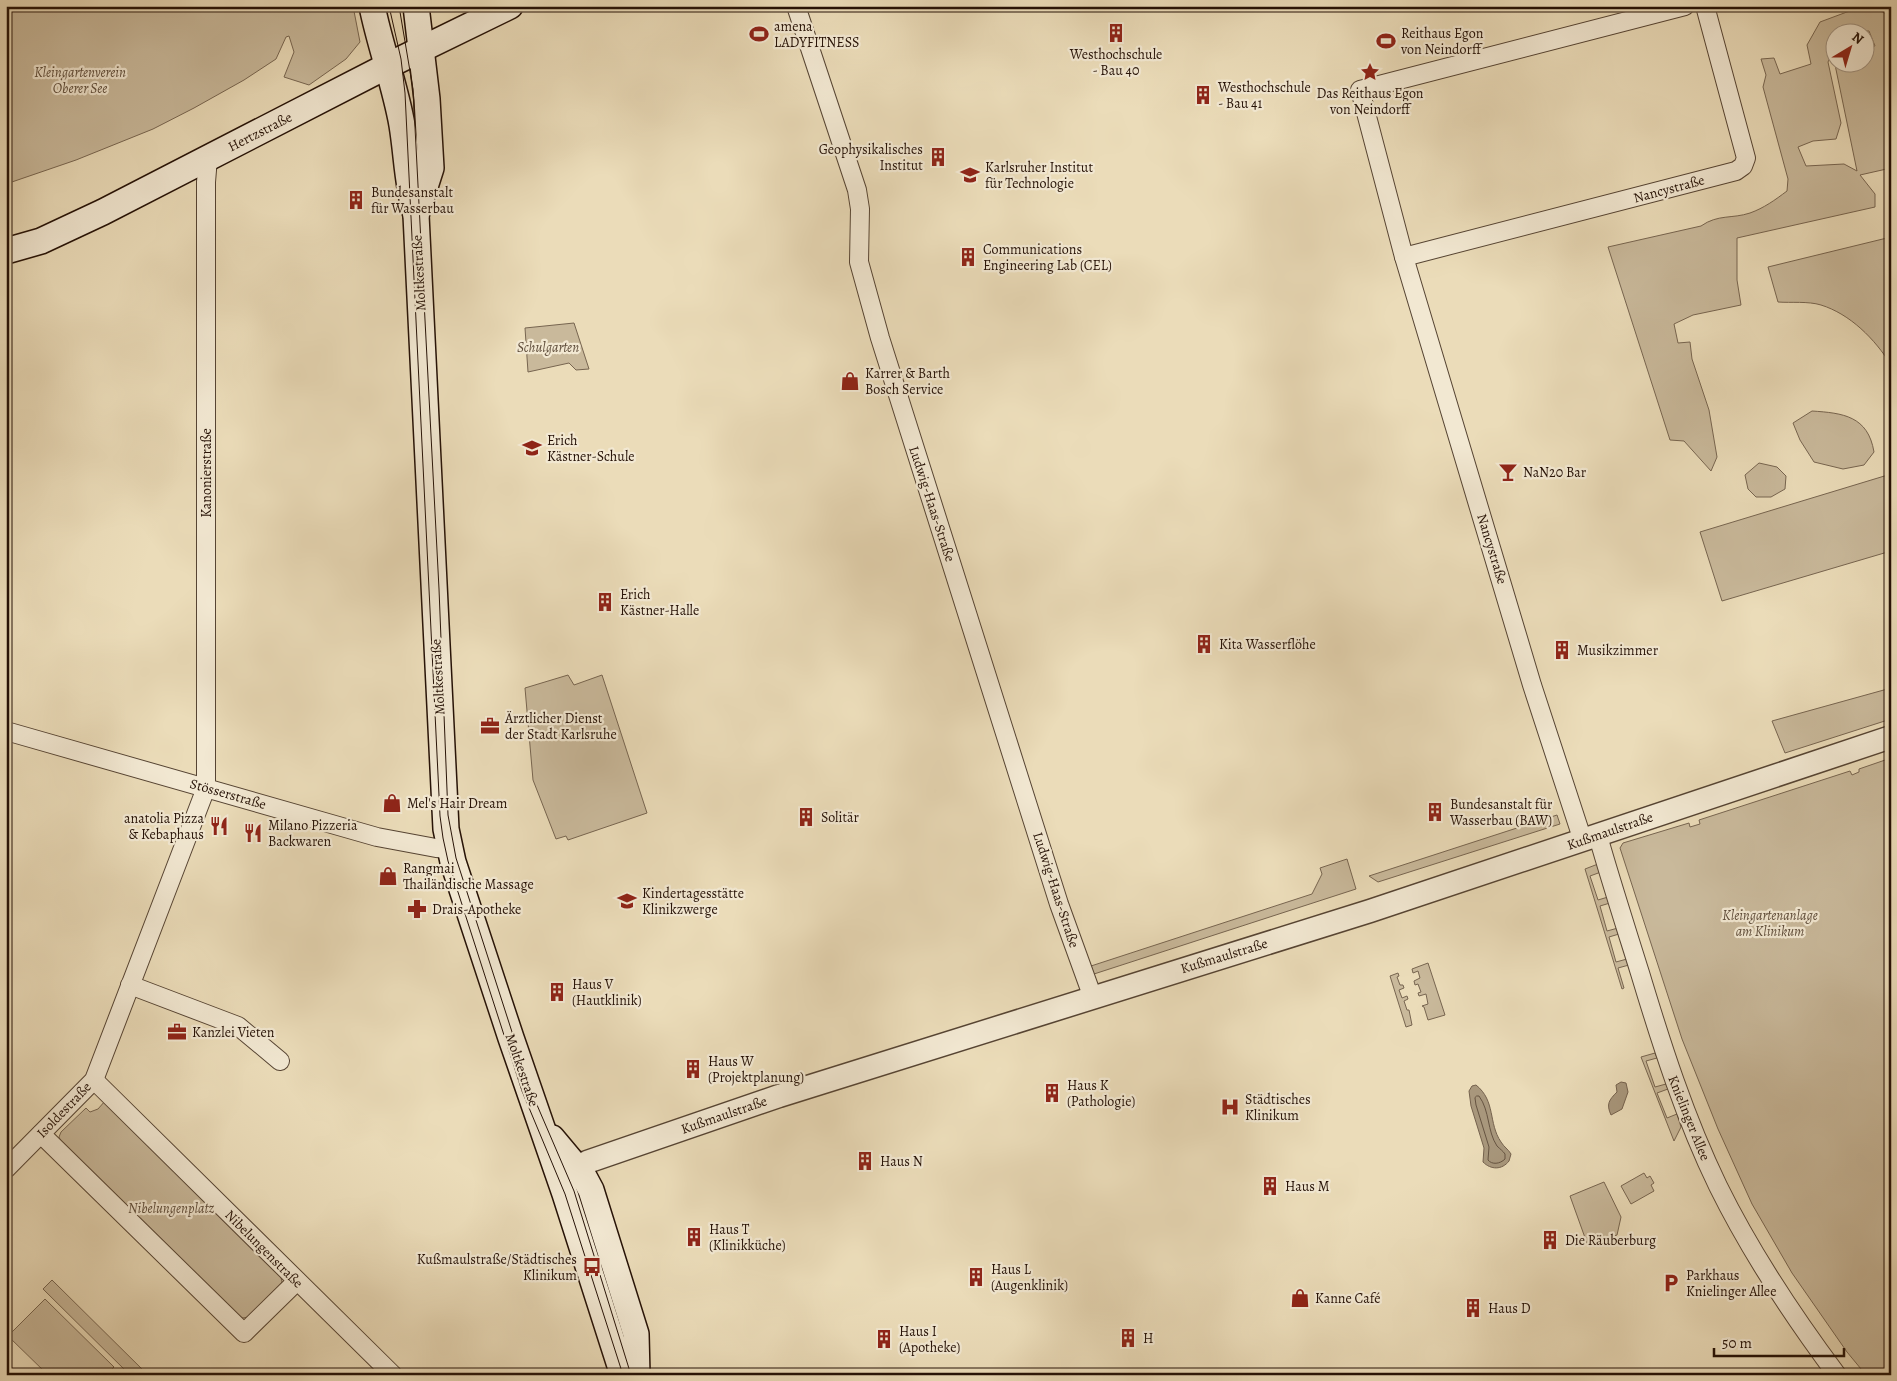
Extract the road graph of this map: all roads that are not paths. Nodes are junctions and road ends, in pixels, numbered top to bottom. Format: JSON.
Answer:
{"nodes":[{"id":1,"x":372,"y":6,"type":"edge"},
{"id":2,"x":416,"y":6,"type":"edge"},
{"id":3,"x":510,"y":6,"type":"edge"},
{"id":4,"x":796,"y":6,"type":"edge"},
{"id":5,"x":1705,"y":6,"type":"edge"},
{"id":6,"x":1680,"y":7,"type":"edge"},
{"id":7,"x":422,"y":50,"type":"junction"},
{"id":8,"x":387,"y":66,"type":"junction"},
{"id":9,"x":208,"y":158,"type":"junction"},
{"id":10,"x":416,"y":215,"type":"junction"},
{"id":11,"x":6,"y":251,"type":"edge"},
{"id":12,"x":1404,"y":257,"type":"junction"},
{"id":13,"x":6,"y":732,"type":"edge"},
{"id":14,"x":1891,"y":738,"type":"edge"},
{"id":15,"x":206,"y":788,"type":"junction"},
{"id":16,"x":1591,"y":838,"type":"junction"},
{"id":17,"x":450,"y":849,"type":"junction"},
{"id":18,"x":130,"y":985,"type":"junction"},
{"id":19,"x":1093,"y":998,"type":"junction"},
{"id":20,"x":280,"y":1061,"type":"dead end"},
{"id":21,"x":94,"y":1080,"type":"junction"},
{"id":22,"x":41,"y":1134,"type":"junction"},
{"id":23,"x":6,"y":1169,"type":"edge"},
{"id":24,"x":567,"y":1171,"type":"junction"},
{"id":25,"x":297,"y":1280,"type":"junction"},
{"id":26,"x":624,"y":1374,"type":"edge"},
{"id":27,"x":393,"y":1375,"type":"edge"},
{"id":28,"x":1837,"y":1375,"type":"edge"}],
"edges":[{"from":1,"to":8,"type":"main road","name":"Moltkestraße"},
{"from":2,"to":7,"type":"main road","name":"Moltkestraße"},
{"from":3,"to":7,"type":"main road","name":"Hertzstraße"},
{"from":4,"to":19,"type":"street","name":"Ludwig-Haas-Straße"},
{"from":5,"to":12,"type":"street","name":"Nancystraße"},
{"from":6,"to":12,"type":"street","name":"Nancystraße"},
{"from":7,"to":8,"type":"main road","name":"Hertzstraße"},
{"from":7,"to":10,"type":"main road","name":"Moltkestraße"},
{"from":8,"to":9,"type":"main road","name":"Hertzstraße"},
{"from":8,"to":10,"type":"main road","name":"Moltkestraße"},
{"from":9,"to":11,"type":"main road","name":"Hertzstraße"},
{"from":9,"to":15,"type":"street","name":"Kanonierstraße"},
{"from":10,"to":17,"type":"main road","name":"Moltkestraße"},
{"from":12,"to":16,"type":"street","name":"Nancystraße"},
{"from":13,"to":15,"type":"street","name":"Stösserstraße"},
{"from":14,"to":16,"type":"street","name":"Kußmaulstraße"},
{"from":15,"to":17,"type":"street","name":"Stösserstraße"},
{"from":15,"to":18,"type":"street","name":"Isoldestraße"},
{"from":16,"to":19,"type":"street","name":"Kußmaulstraße"},
{"from":16,"to":28,"type":"street","name":"Knielinger Allee"},
{"from":17,"to":24,"type":"main road","name":"Moltkestraße"},
{"from":18,"to":20,"type":"street"},
{"from":18,"to":21,"type":"street","name":"Isoldestraße"},
{"from":19,"to":24,"type":"street","name":"Kußmaulstraße"},
{"from":21,"to":22,"type":"street","name":"Isoldestraße"},
{"from":21,"to":25,"type":"street","name":"Nibelungenstraße"},
{"from":22,"to":23,"type":"street","name":"Isoldestraße"},
{"from":22,"to":25,"type":"street"},
{"from":24,"to":26,"type":"main road","name":"Moltkestraße"},
{"from":25,"to":27,"type":"street","name":"Nibelungenstraße"}]}
